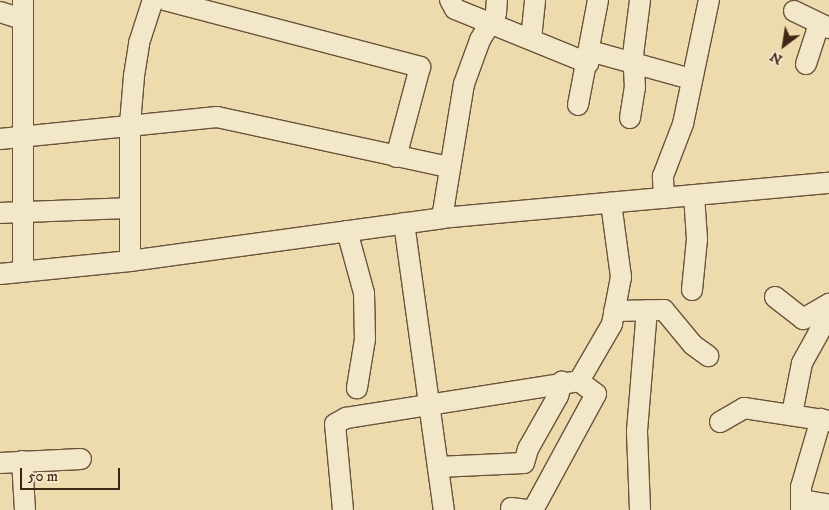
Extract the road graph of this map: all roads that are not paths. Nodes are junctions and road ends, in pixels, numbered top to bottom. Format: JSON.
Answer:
{"nodes":[{"id":1,"x":153,"y":0,"type":"edge"},
{"id":2,"x":165,"y":0,"type":"edge"},
{"id":3,"x":450,"y":0,"type":"edge"},
{"id":4,"x":497,"y":0,"type":"edge"},
{"id":5,"x":535,"y":0,"type":"edge"},
{"id":6,"x":598,"y":0,"type":"edge"},
{"id":7,"x":640,"y":0,"type":"edge"},
{"id":8,"x":709,"y":0,"type":"edge"},
{"id":9,"x":23,"y":9,"type":"edge"},
{"id":10,"x":794,"y":11,"type":"dead end"},
{"id":11,"x":0,"y":12,"type":"edge"},
{"id":12,"x":490,"y":23,"type":"junction"},
{"id":13,"x":824,"y":26,"type":"edge"},
{"id":14,"x":531,"y":39,"type":"junction"},
{"id":15,"x":589,"y":57,"type":"junction"},
{"id":16,"x":806,"y":64,"type":"dead end"},
{"id":17,"x":634,"y":66,"type":"junction"},
{"id":18,"x":691,"y":80,"type":"junction"},
{"id":19,"x":578,"y":105,"type":"dead end"},
{"id":20,"x":630,"y":118,"type":"dead end"},
{"id":21,"x":130,"y":124,"type":"junction"},
{"id":22,"x":22,"y":138,"type":"junction"},
{"id":23,"x":0,"y":139,"type":"edge"},
{"id":24,"x":396,"y":157,"type":"junction"},
{"id":25,"x":448,"y":167,"type":"junction"},
{"id":26,"x":829,"y":183,"type":"edge"},
{"id":27,"x":694,"y":195,"type":"junction"},
{"id":28,"x":664,"y":198,"type":"junction"},
{"id":29,"x":611,"y":203,"type":"junction"},
{"id":30,"x":130,"y":208,"type":"junction"},
{"id":31,"x":23,"y":211,"type":"junction"},
{"id":32,"x":0,"y":213,"type":"edge"},
{"id":33,"x":442,"y":218,"type":"junction"},
{"id":34,"x":404,"y":224,"type":"junction"},
{"id":35,"x":348,"y":231,"type":"junction"},
{"id":36,"x":130,"y":261,"type":"junction"},
{"id":37,"x":23,"y":272,"type":"junction"},
{"id":38,"x":0,"y":274,"type":"edge"},
{"id":39,"x":692,"y":290,"type":"dead end"},
{"id":40,"x":775,"y":297,"type":"dead end"},
{"id":41,"x":829,"y":304,"type":"edge"},
{"id":42,"x":646,"y":310,"type":"junction"},
{"id":43,"x":614,"y":311,"type":"junction"},
{"id":44,"x":708,"y":356,"type":"dead end"},
{"id":45,"x":570,"y":381,"type":"junction"},
{"id":46,"x":357,"y":388,"type":"dead end"},
{"id":47,"x":430,"y":405,"type":"junction"},
{"id":48,"x":792,"y":414,"type":"junction"},
{"id":49,"x":825,"y":420,"type":"edge"},
{"id":50,"x":720,"y":422,"type":"dead end"},
{"id":51,"x":81,"y":459,"type":"dead end"},
{"id":52,"x":22,"y":461,"type":"junction"},
{"id":53,"x":0,"y":463,"type":"edge"},
{"id":54,"x":438,"y":467,"type":"junction"},
{"id":55,"x":802,"y":505,"type":"edge"},
{"id":56,"x":829,"y":505,"type":"edge"},
{"id":57,"x":25,"y":510,"type":"edge"},
{"id":58,"x":343,"y":510,"type":"edge"},
{"id":59,"x":444,"y":510,"type":"edge"},
{"id":60,"x":533,"y":510,"type":"edge"},
{"id":61,"x":640,"y":510,"type":"edge"}],
"edges":[{"from":1,"to":21,"type":"street"},
{"from":2,"to":24,"type":"street"},
{"from":3,"to":12,"type":"street"},
{"from":4,"to":12,"type":"street"},
{"from":5,"to":14,"type":"street"},
{"from":6,"to":15,"type":"street"},
{"from":7,"to":17,"type":"street"},
{"from":8,"to":18,"type":"street"},
{"from":9,"to":11,"type":"street"},
{"from":9,"to":22,"type":"street"},
{"from":10,"to":13,"type":"street"},
{"from":12,"to":14,"type":"street"},
{"from":12,"to":25,"type":"street"},
{"from":13,"to":16,"type":"street"},
{"from":14,"to":15,"type":"street"},
{"from":15,"to":17,"type":"street"},
{"from":15,"to":19,"type":"street"},
{"from":17,"to":18,"type":"street"},
{"from":17,"to":20,"type":"street"},
{"from":18,"to":28,"type":"street"},
{"from":21,"to":22,"type":"street"},
{"from":21,"to":24,"type":"street"},
{"from":21,"to":30,"type":"street"},
{"from":22,"to":23,"type":"street"},
{"from":22,"to":31,"type":"street"},
{"from":24,"to":25,"type":"street"},
{"from":25,"to":33,"type":"street"},
{"from":26,"to":27,"type":"street"},
{"from":27,"to":28,"type":"street"},
{"from":27,"to":39,"type":"street"},
{"from":28,"to":29,"type":"street"},
{"from":29,"to":33,"type":"street"},
{"from":29,"to":43,"type":"street"},
{"from":30,"to":31,"type":"street"},
{"from":30,"to":36,"type":"street"},
{"from":31,"to":32,"type":"street"},
{"from":31,"to":37,"type":"street"},
{"from":33,"to":34,"type":"street"},
{"from":34,"to":35,"type":"street"},
{"from":34,"to":47,"type":"street"},
{"from":35,"to":36,"type":"street"},
{"from":35,"to":46,"type":"street"},
{"from":36,"to":37,"type":"street"},
{"from":37,"to":38,"type":"street"},
{"from":40,"to":41,"type":"street"},
{"from":41,"to":48,"type":"street"},
{"from":42,"to":43,"type":"street"},
{"from":42,"to":44,"type":"street"},
{"from":42,"to":61,"type":"street"},
{"from":43,"to":45,"type":"street"},
{"from":45,"to":47,"type":"street"},
{"from":45,"to":54,"type":"street"},
{"from":45,"to":60,"type":"street"},
{"from":47,"to":54,"type":"street"},
{"from":47,"to":58,"type":"street"},
{"from":48,"to":49,"type":"street"},
{"from":48,"to":50,"type":"street"},
{"from":49,"to":55,"type":"street"},
{"from":51,"to":52,"type":"street"},
{"from":52,"to":53,"type":"street"},
{"from":52,"to":57,"type":"street"},
{"from":54,"to":59,"type":"street"},
{"from":55,"to":56,"type":"street"}]}
